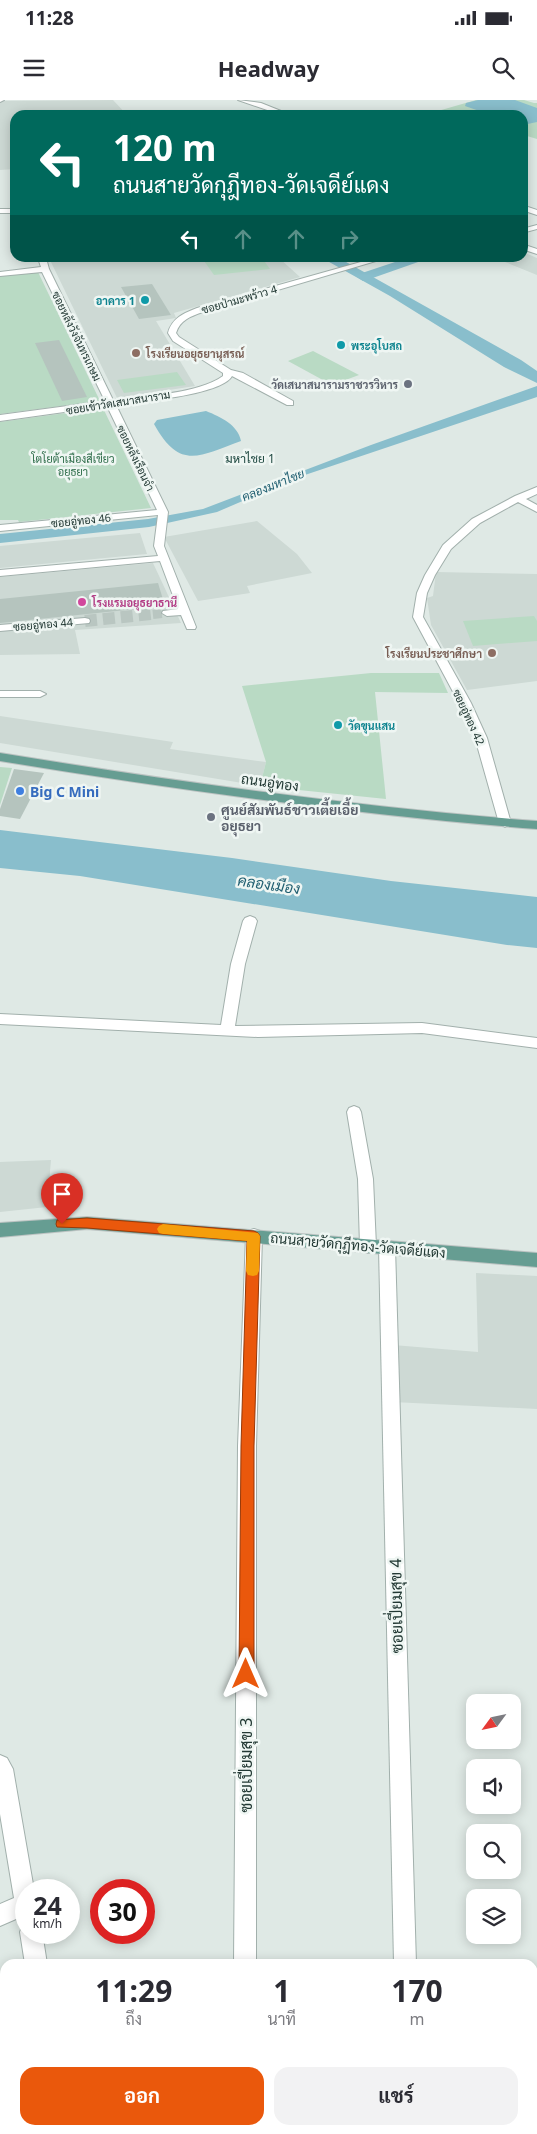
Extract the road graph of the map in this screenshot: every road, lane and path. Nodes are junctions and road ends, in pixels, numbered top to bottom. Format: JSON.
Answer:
{"nodes":[{"id":1,"x":243,"y":101,"type":"edge"},
{"id":2,"x":256,"y":110,"type":"edge"},
{"id":3,"x":275,"y":110,"type":"edge"},
{"id":4,"x":43,"y":262,"type":"edge"},
{"id":5,"x":368,"y":262,"type":"edge"},
{"id":6,"x":45,"y":269,"type":"junction"},
{"id":7,"x":0,"y":274,"type":"edge"},
{"id":8,"x":228,"y":372,"type":"junction"},
{"id":9,"x":290,"y":403,"type":"dead end"},
{"id":10,"x":110,"y":404,"type":"junction"},
{"id":11,"x":0,"y":418,"type":"edge"},
{"id":12,"x":537,"y":490,"type":"edge"},
{"id":13,"x":518,"y":498,"type":"junction"},
{"id":14,"x":537,"y":509,"type":"edge"},
{"id":15,"x":163,"y":514,"type":"junction"},
{"id":16,"x":0,"y":528,"type":"edge"},
{"id":17,"x":164,"y":558,"type":"junction"},
{"id":18,"x":0,"y":573,"type":"edge"},
{"id":19,"x":186,"y":611,"type":"junction"},
{"id":20,"x":167,"y":613,"type":"tunnel mouth"},
{"id":21,"x":86,"y":620,"type":"tunnel mouth"},
{"id":22,"x":191,"y":627,"type":"dead end"},
{"id":23,"x":0,"y":628,"type":"edge"},
{"id":24,"x":0,"y":694,"type":"edge"},
{"id":25,"x":40,"y":694,"type":"dead end"},
{"id":26,"x":0,"y":758,"type":"edge"},
{"id":27,"x":505,"y":823,"type":"junction"},
{"id":28,"x":537,"y":825,"type":"edge"},
{"id":29,"x":250,"y":921,"type":"dead end"},
{"id":30,"x":0,"y":1018,"type":"edge"},
{"id":31,"x":227,"y":1031,"type":"junction"},
{"id":32,"x":537,"y":1043,"type":"edge"},
{"id":33,"x":354,"y":1112,"type":"dead end"},
{"id":34,"x":0,"y":1230,"type":"edge"},
{"id":35,"x":254,"y":1236,"type":"junction"},
{"id":36,"x":378,"y":1247,"type":"junction"},
{"id":37,"x":537,"y":1260,"type":"edge"},
{"id":38,"x":0,"y":1766,"type":"edge"},
{"id":39,"x":21,"y":1879,"type":"edge"},
{"id":40,"x":15,"y":1909,"type":"edge"},
{"id":41,"x":0,"y":1914,"type":"edge"},
{"id":42,"x":32,"y":1944,"type":"edge"},
{"id":43,"x":35,"y":1959,"type":"edge"},
{"id":44,"x":245,"y":1959,"type":"edge"},
{"id":45,"x":405,"y":1959,"type":"edge"}],
"edges":[{"from":1,"to":2,"type":"street"},
{"from":1,"to":3,"type":"street"},
{"from":4,"to":6,"type":"street","name":"ซอยหลังวังจันทรเกษม"},
{"from":5,"to":8,"type":"street","name":"ซอยป่ามะพร้าว 4"},
{"from":6,"to":7,"type":"street"},
{"from":6,"to":10,"type":"street","name":"ซอยหลังวังจันทรเกษม"},
{"from":8,"to":9,"type":"street"},
{"from":8,"to":10,"type":"street","name":"ซอยเข้าวัดเสนาสนาราม"},
{"from":10,"to":11,"type":"street","name":"ซอยเข้าวัดเสนาสนาราม"},
{"from":10,"to":15,"type":"street","name":"ซอยหลังเรือนจำ"},
{"from":12,"to":13,"type":"street"},
{"from":13,"to":14,"type":"street"},
{"from":13,"to":27,"type":"street","name":"ซอยอู่ทอง 42"},
{"from":15,"to":16,"type":"street","name":"ซอยอู่ทอง 46"},
{"from":15,"to":17,"type":"street"},
{"from":17,"to":18,"type":"street"},
{"from":17,"to":19,"type":"street"},
{"from":19,"to":20,"type":"street"},
{"from":19,"to":22,"type":"street"},
{"from":21,"to":23,"type":"street","name":"ซอยอู่ทอง 44"},
{"from":24,"to":25,"type":"street"},
{"from":26,"to":27,"type":"main road","name":"ถนนอู่ทอง"},
{"from":27,"to":28,"type":"main road","name":"ถนนอู่ทอง"},
{"from":29,"to":31,"type":"street"},
{"from":30,"to":31,"type":"street"},
{"from":31,"to":32,"type":"street"},
{"from":33,"to":36,"type":"street","name":"ซอยเปี่ยมสุข 4"},
{"from":34,"to":35,"type":"main road","name":"ถนนสายวัดกุฎีทอง-วัดเจดีย์แดง"},
{"from":35,"to":36,"type":"main road","name":"ถนนสายวัดกุฎีทอง-วัดเจดีย์แดง"},
{"from":35,"to":44,"type":"street","name":"ซอยเปี่ยมสุข 3"},
{"from":36,"to":37,"type":"main road","name":"ถนนสายวัดกุฎีทอง-วัดเจดีย์แดง"},
{"from":36,"to":45,"type":"street","name":"ซอยเปี่ยมสุข 4"},
{"from":38,"to":39,"type":"street"},
{"from":40,"to":41,"type":"street"},
{"from":42,"to":43,"type":"street"}]}
